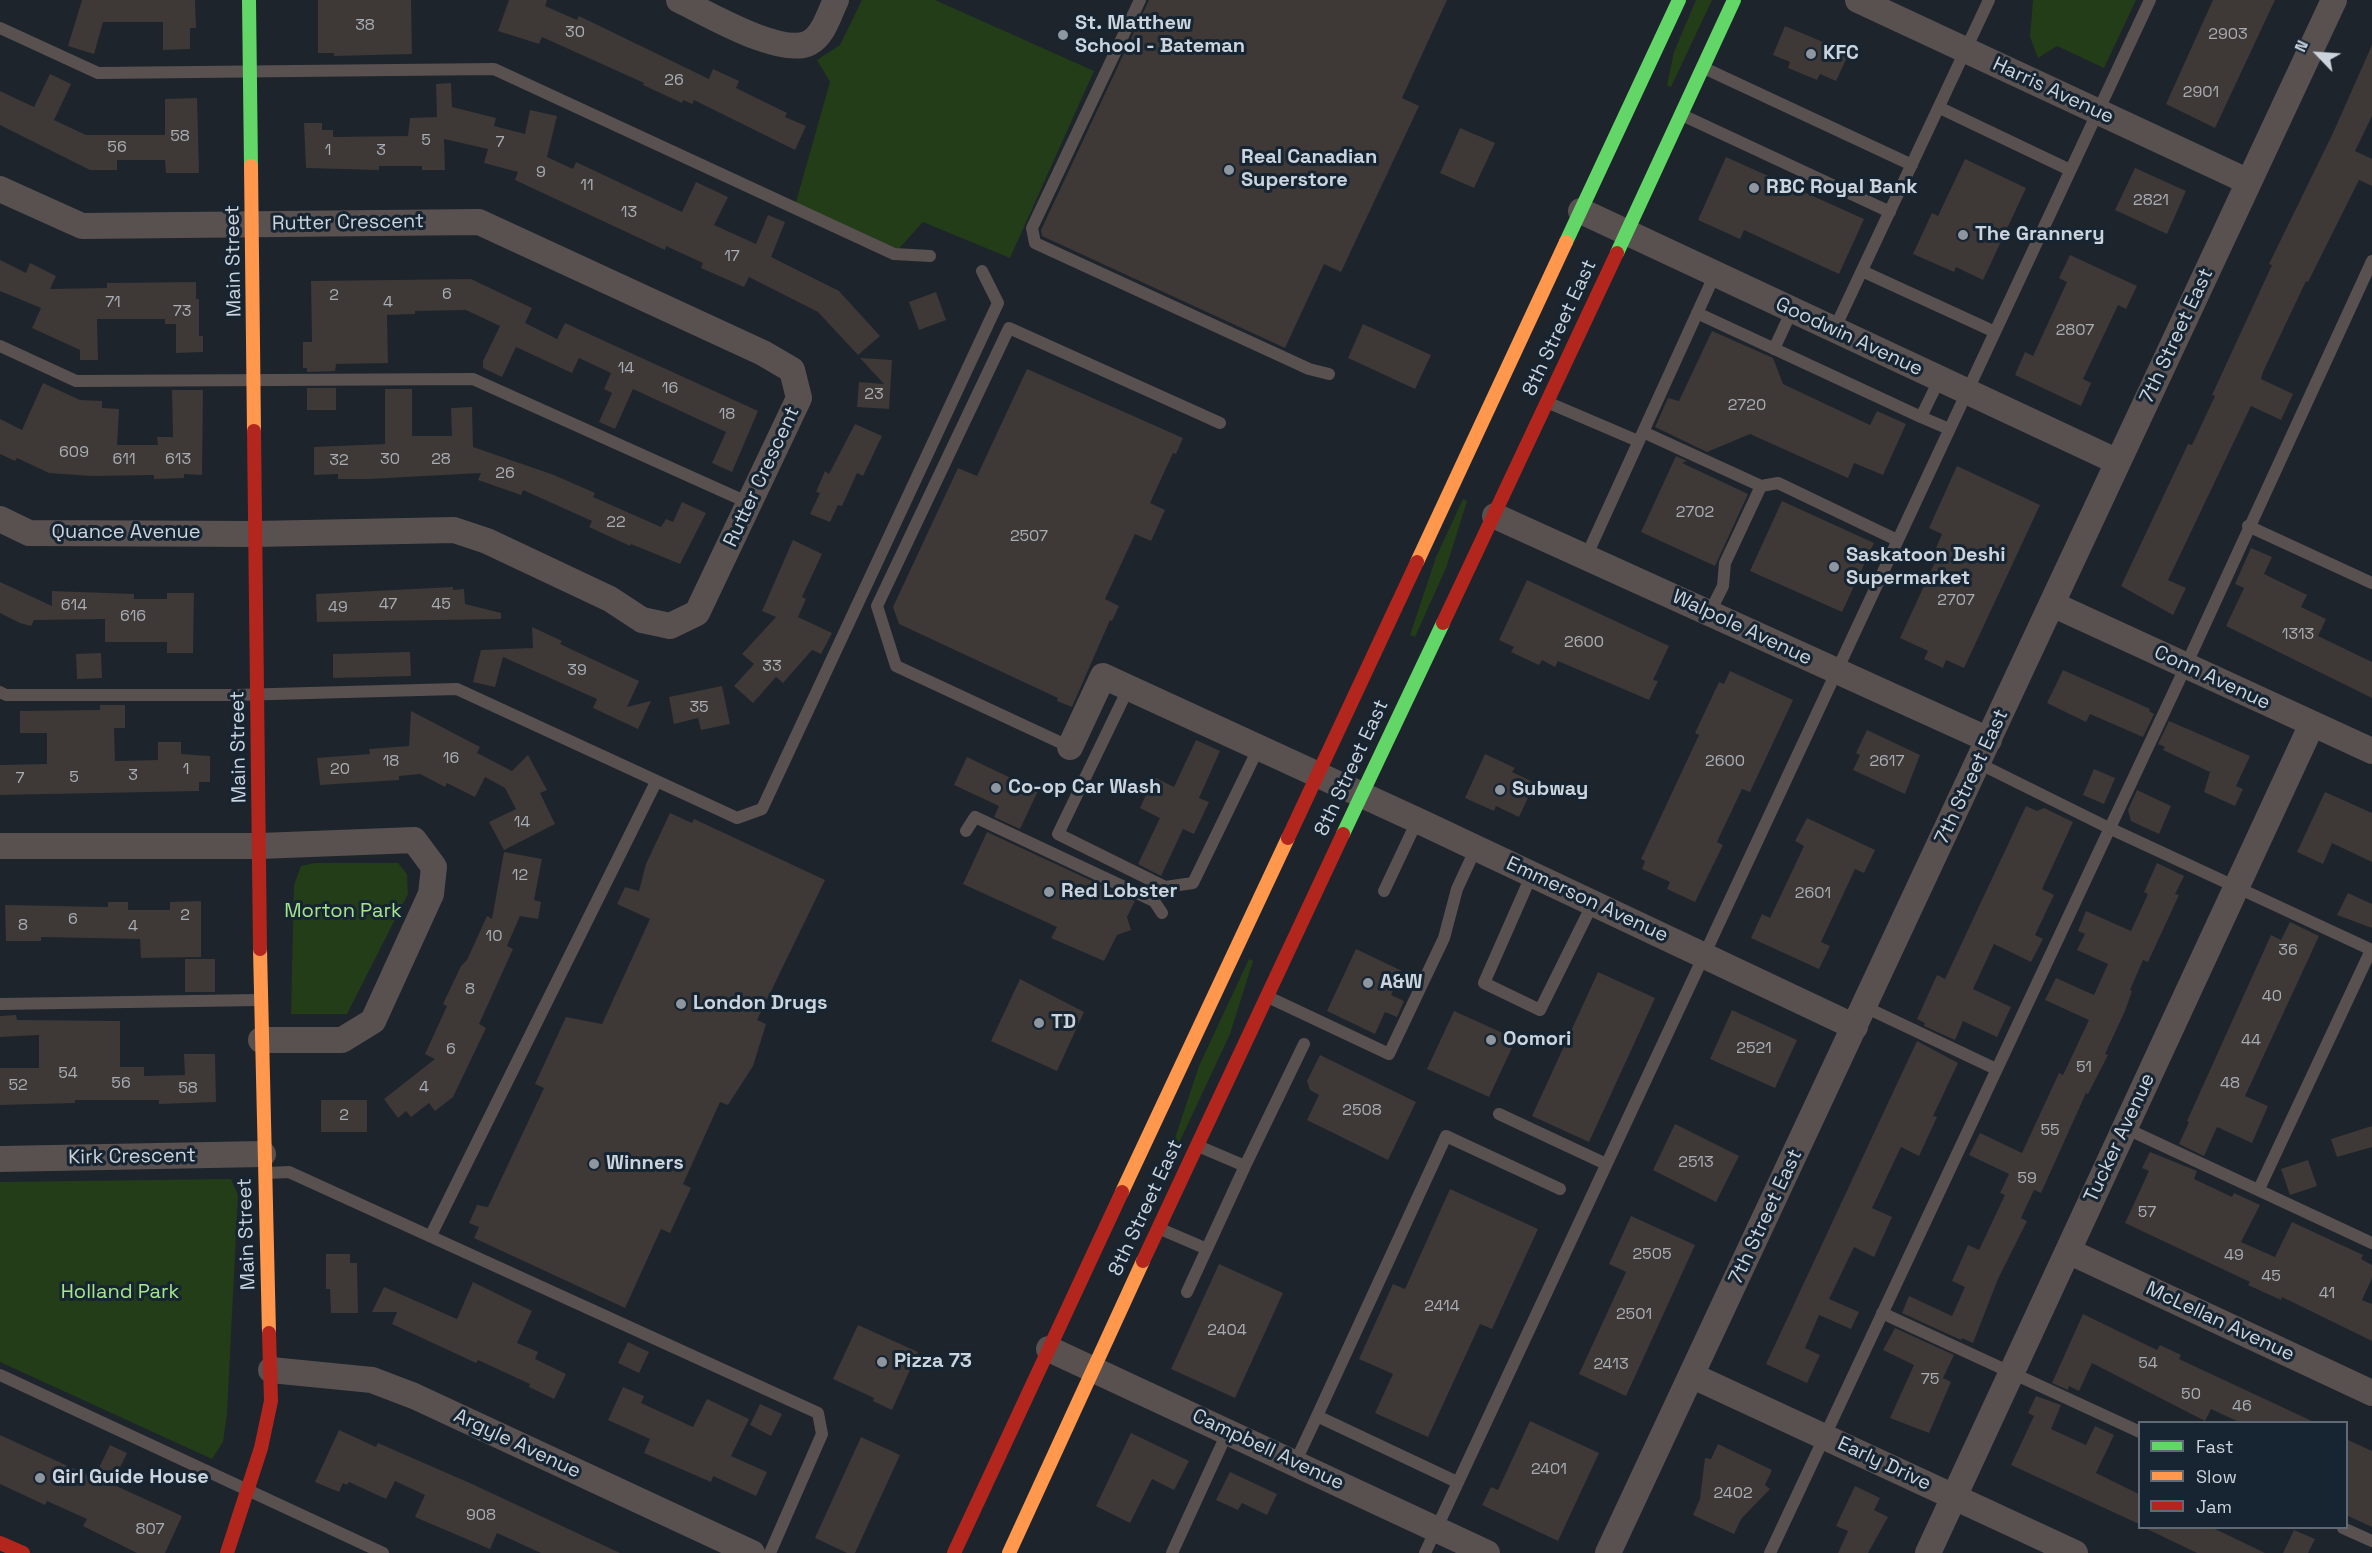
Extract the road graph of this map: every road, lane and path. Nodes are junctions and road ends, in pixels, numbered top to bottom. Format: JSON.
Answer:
{"nodes":[{"id":1,"x":249,"y":0,"type":"edge"},
{"id":2,"x":679,"y":0,"type":"edge"},
{"id":3,"x":836,"y":0,"type":"edge"},
{"id":4,"x":1140,"y":0,"type":"edge"},
{"id":5,"x":1679,"y":0,"type":"edge"},
{"id":6,"x":1734,"y":0,"type":"edge"},
{"id":7,"x":1858,"y":0,"type":"edge"},
{"id":8,"x":1989,"y":0,"type":"edge"},
{"id":9,"x":2150,"y":0,"type":"edge"},
{"id":10,"x":2334,"y":0,"type":"edge"},
{"id":11,"x":0,"y":28,"type":"edge"},
{"id":12,"x":1966,"y":51,"type":"junction"},
{"id":13,"x":1704,"y":68,"type":"junction"},
{"id":14,"x":249,"y":73,"type":"junction"},
{"id":15,"x":1940,"y":108,"type":"junction"},
{"id":16,"x":2098,"y":111,"type":"junction"},
{"id":17,"x":1682,"y":115,"type":"junction"},
{"id":18,"x":1912,"y":165,"type":"junction"},
{"id":19,"x":2070,"y":170,"type":"junction"},
{"id":20,"x":2249,"y":182,"type":"junction"},
{"id":21,"x":0,"y":189,"type":"edge"},
{"id":22,"x":1581,"y":211,"type":"junction"},
{"id":23,"x":1890,"y":212,"type":"junction"},
{"id":24,"x":253,"y":224,"type":"junction"},
{"id":25,"x":1625,"y":232,"type":"junction"},
{"id":26,"x":930,"y":256,"type":"dead end"},
{"id":27,"x":2372,"y":261,"type":"edge"},
{"id":28,"x":982,"y":271,"type":"dead end"},
{"id":29,"x":1862,"y":271,"type":"junction"},
{"id":30,"x":1715,"y":274,"type":"junction"},
{"id":31,"x":1792,"y":310,"type":"junction"},
{"id":32,"x":1697,"y":313,"type":"junction"},
{"id":33,"x":1834,"y":330,"type":"junction"},
{"id":34,"x":1995,"y":332,"type":"junction"},
{"id":35,"x":0,"y":346,"type":"edge"},
{"id":36,"x":1774,"y":349,"type":"junction"},
{"id":37,"x":1329,"y":374,"type":"dead end"},
{"id":38,"x":255,"y":379,"type":"junction"},
{"id":39,"x":1939,"y":380,"type":"junction"},
{"id":40,"x":1966,"y":393,"type":"junction"},
{"id":41,"x":1548,"y":402,"type":"junction"},
{"id":42,"x":1921,"y":417,"type":"junction"},
{"id":43,"x":1220,"y":423,"type":"dead end"},
{"id":44,"x":1949,"y":429,"type":"junction"},
{"id":45,"x":1641,"y":436,"type":"junction"},
{"id":46,"x":2118,"y":462,"type":"junction"},
{"id":47,"x":1761,"y":486,"type":"junction"},
{"id":48,"x":749,"y":503,"type":"junction"},
{"id":49,"x":1496,"y":516,"type":"junction"},
{"id":50,"x":0,"y":519,"type":"edge"},
{"id":51,"x":2248,"y":526,"type":"junction"},
{"id":52,"x":255,"y":534,"type":"junction"},
{"id":53,"x":1897,"y":540,"type":"junction"},
{"id":54,"x":1586,"y":556,"type":"junction"},
{"id":55,"x":2372,"y":583,"type":"edge"},
{"id":56,"x":2052,"y":604,"type":"junction"},
{"id":57,"x":1710,"y":614,"type":"junction"},
{"id":58,"x":2186,"y":666,"type":"junction"},
{"id":59,"x":1836,"y":672,"type":"junction"},
{"id":60,"x":1128,"y":687,"type":"junction"},
{"id":61,"x":0,"y":692,"type":"edge"},
{"id":62,"x":258,"y":694,"type":"junction"},
{"id":63,"x":2312,"y":724,"type":"junction"},
{"id":64,"x":1070,"y":747,"type":"joint"},
{"id":65,"x":1259,"y":747,"type":"junction"},
{"id":66,"x":1983,"y":752,"type":"junction"},
{"id":67,"x":2372,"y":752,"type":"edge"},
{"id":68,"x":1318,"y":774,"type":"junction"},
{"id":69,"x":656,"y":782,"type":"junction"},
{"id":70,"x":1361,"y":794,"type":"junction"},
{"id":71,"x":1418,"y":821,"type":"junction"},
{"id":72,"x":2109,"y":828,"type":"junction"},
{"id":73,"x":966,"y":831,"type":"dead end"},
{"id":74,"x":0,"y":846,"type":"edge"},
{"id":75,"x":260,"y":846,"type":"junction"},
{"id":76,"x":1476,"y":848,"type":"junction"},
{"id":77,"x":1532,"y":874,"type":"junction"},
{"id":78,"x":2236,"y":886,"type":"junction"},
{"id":79,"x":1384,"y":891,"type":"dead end"},
{"id":80,"x":1593,"y":903,"type":"junction"},
{"id":81,"x":1162,"y":913,"type":"dead end"},
{"id":82,"x":2371,"y":950,"type":"edge"},
{"id":83,"x":1703,"y":954,"type":"junction"},
{"id":84,"x":1267,"y":996,"type":"junction"},
{"id":85,"x":262,"y":1000,"type":"junction"},
{"id":86,"x":0,"y":1004,"type":"edge"},
{"id":87,"x":1860,"y":1017,"type":"junction"},
{"id":88,"x":261,"y":1040,"type":"junction"},
{"id":89,"x":1304,"y":1044,"type":"dead end"},
{"id":90,"x":1996,"y":1069,"type":"junction"},
{"id":91,"x":1499,"y":1114,"type":"dead end"},
{"id":92,"x":2125,"y":1128,"type":"junction"},
{"id":93,"x":1197,"y":1145,"type":"junction"},
{"id":94,"x":0,"y":1159,"type":"edge"},
{"id":95,"x":264,"y":1164,"type":"junction"},
{"id":96,"x":1606,"y":1164,"type":"junction"},
{"id":97,"x":1245,"y":1166,"type":"junction"},
{"id":98,"x":1560,"y":1189,"type":"dead end"},
{"id":99,"x":2259,"y":1189,"type":"junction"},
{"id":100,"x":1158,"y":1228,"type":"junction"},
{"id":101,"x":431,"y":1235,"type":"junction"},
{"id":102,"x":2372,"y":1243,"type":"edge"},
{"id":103,"x":1207,"y":1249,"type":"junction"},
{"id":104,"x":2068,"y":1251,"type":"junction"},
{"id":105,"x":1187,"y":1292,"type":"dead end"},
{"id":106,"x":1882,"y":1313,"type":"junction"},
{"id":107,"x":1049,"y":1349,"type":"junction"},
{"id":108,"x":1092,"y":1368,"type":"junction"},
{"id":109,"x":271,"y":1370,"type":"junction"},
{"id":110,"x":2010,"y":1372,"type":"junction"},
{"id":111,"x":0,"y":1375,"type":"edge"},
{"id":112,"x":1693,"y":1376,"type":"junction"},
{"id":113,"x":2372,"y":1393,"type":"edge"},
{"id":114,"x":1317,"y":1416,"type":"junction"},
{"id":115,"x":1228,"y":1431,"type":"junction"},
{"id":116,"x":2138,"y":1432,"type":"edge"},
{"id":117,"x":1824,"y":1437,"type":"junction"},
{"id":118,"x":1295,"y":1463,"type":"junction"},
{"id":119,"x":1457,"y":1482,"type":"junction"},
{"id":120,"x":248,"y":1491,"type":"junction"},
{"id":121,"x":1954,"y":1497,"type":"junction"},
{"id":122,"x":1436,"y":1529,"type":"junction"},
{"id":123,"x":2347,"y":1529,"type":"edge"},
{"id":124,"x":2372,"y":1541,"type":"edge"},
{"id":125,"x":0,"y":1542,"type":"edge"},
{"id":126,"x":213,"y":1544,"type":"dead end"},
{"id":127,"x":377,"y":1552,"type":"edge"},
{"id":128,"x":22,"y":1553,"type":"edge"},
{"id":129,"x":227,"y":1553,"type":"edge"},
{"id":130,"x":752,"y":1553,"type":"edge"},
{"id":131,"x":770,"y":1553,"type":"edge"},
{"id":132,"x":954,"y":1553,"type":"edge"},
{"id":133,"x":1009,"y":1553,"type":"edge"},
{"id":134,"x":1172,"y":1553,"type":"edge"},
{"id":135,"x":1425,"y":1553,"type":"edge"},
{"id":136,"x":1487,"y":1553,"type":"edge"},
{"id":137,"x":1608,"y":1553,"type":"edge"},
{"id":138,"x":1770,"y":1553,"type":"edge"},
{"id":139,"x":1928,"y":1553,"type":"edge"},
{"id":140,"x":2075,"y":1553,"type":"edge"}],
"edges":[{"from":1,"to":14,"type":"main road","name":"Main Street"},
{"from":2,"to":3,"type":"street"},
{"from":4,"to":37,"type":"lane"},
{"from":5,"to":22,"type":"main road","name":"8th Street East"},
{"from":6,"to":13,"type":"main road","name":"8th Street East"},
{"from":7,"to":12,"type":"street","name":"Harris Avenue"},
{"from":8,"to":12,"type":"lane"},
{"from":9,"to":16,"type":"lane"},
{"from":10,"to":20,"type":"street","name":"7th Street East"},
{"from":11,"to":14,"type":"lane"},
{"from":12,"to":15,"type":"lane"},
{"from":12,"to":16,"type":"street","name":"Harris Avenue"},
{"from":13,"to":17,"type":"main road","name":"8th Street East"},
{"from":13,"to":18,"type":"lane"},
{"from":14,"to":24,"type":"main road","name":"Main Street"},
{"from":14,"to":26,"type":"lane"},
{"from":15,"to":18,"type":"lane"},
{"from":15,"to":19,"type":"lane"},
{"from":16,"to":19,"type":"lane"},
{"from":16,"to":20,"type":"street","name":"Harris Avenue"},
{"from":17,"to":23,"type":"lane"},
{"from":17,"to":25,"type":"main road","name":"8th Street East"},
{"from":18,"to":23,"type":"lane"},
{"from":19,"to":34,"type":"lane"},
{"from":20,"to":46,"type":"street","name":"7th Street East"},
{"from":21,"to":24,"type":"street","name":"Rutter Crescent"},
{"from":22,"to":25,"type":"street","name":"Goodwin Avenue"},
{"from":22,"to":68,"type":"main road","name":"8th Street East"},
{"from":23,"to":29,"type":"lane"},
{"from":24,"to":38,"type":"main road","name":"Main Street"},
{"from":24,"to":48,"type":"street","name":"Rutter Crescent"},
{"from":25,"to":30,"type":"street","name":"Goodwin Avenue"},
{"from":25,"to":41,"type":"main road","name":"8th Street East"},
{"from":27,"to":51,"type":"lane"},
{"from":28,"to":69,"type":"lane"},
{"from":29,"to":33,"type":"lane"},
{"from":29,"to":34,"type":"lane"},
{"from":30,"to":31,"type":"street","name":"Goodwin Avenue"},
{"from":30,"to":32,"type":"lane"},
{"from":31,"to":33,"type":"street","name":"Goodwin Avenue"},
{"from":31,"to":36,"type":"lane"},
{"from":32,"to":36,"type":"lane"},
{"from":32,"to":45,"type":"lane"},
{"from":33,"to":39,"type":"street","name":"Goodwin Avenue"},
{"from":34,"to":40,"type":"lane"},
{"from":35,"to":38,"type":"lane"},
{"from":36,"to":42,"type":"lane"},
{"from":38,"to":48,"type":"lane"},
{"from":38,"to":52,"type":"main road","name":"Main Street"},
{"from":39,"to":40,"type":"street","name":"Goodwin Avenue"},
{"from":39,"to":42,"type":"lane"},
{"from":40,"to":44,"type":"lane"},
{"from":40,"to":46,"type":"street","name":"Goodwin Avenue"},
{"from":41,"to":45,"type":"lane"},
{"from":41,"to":49,"type":"main road","name":"8th Street East"},
{"from":42,"to":44,"type":"lane"},
{"from":43,"to":64,"type":"lane"},
{"from":44,"to":53,"type":"lane"},
{"from":45,"to":47,"type":"lane"},
{"from":45,"to":54,"type":"lane"},
{"from":46,"to":56,"type":"street","name":"7th Street East"},
{"from":47,"to":53,"type":"lane"},
{"from":47,"to":57,"type":"lane"},
{"from":48,"to":52,"type":"street","name":"Rutter Crescent"},
{"from":49,"to":54,"type":"street","name":"Walpole Avenue"},
{"from":49,"to":70,"type":"main road","name":"8th Street East"},
{"from":50,"to":52,"type":"street","name":"Quance Avenue"},
{"from":51,"to":55,"type":"lane"},
{"from":51,"to":58,"type":"lane"},
{"from":52,"to":62,"type":"main road","name":"Main Street"},
{"from":53,"to":59,"type":"lane"},
{"from":54,"to":57,"type":"street","name":"Walpole Avenue"},
{"from":56,"to":58,"type":"street","name":"Conn Avenue"},
{"from":56,"to":66,"type":"street","name":"7th Street East"},
{"from":57,"to":59,"type":"street","name":"Walpole Avenue"},
{"from":58,"to":63,"type":"street","name":"Conn Avenue"},
{"from":58,"to":72,"type":"lane"},
{"from":59,"to":66,"type":"street","name":"Walpole Avenue"},
{"from":59,"to":83,"type":"lane"},
{"from":60,"to":64,"type":"street","name":"Emmerson Avenue"},
{"from":60,"to":65,"type":"street","name":"Emmerson Avenue"},
{"from":60,"to":65,"type":"lane"},
{"from":61,"to":62,"type":"lane"},
{"from":62,"to":69,"type":"lane"},
{"from":62,"to":75,"type":"main road","name":"Main Street"},
{"from":63,"to":67,"type":"street","name":"Conn Avenue"},
{"from":63,"to":78,"type":"street","name":"Tucker Avenue"},
{"from":65,"to":68,"type":"street","name":"Emmerson Avenue"},
{"from":66,"to":72,"type":"lane"},
{"from":66,"to":87,"type":"street","name":"7th Street East"},
{"from":68,"to":70,"type":"street","name":"Emmerson Avenue"},
{"from":68,"to":107,"type":"main road","name":"8th Street East"},
{"from":69,"to":101,"type":"lane"},
{"from":70,"to":71,"type":"street","name":"Emmerson Avenue"},
{"from":70,"to":84,"type":"main road","name":"8th Street East"},
{"from":71,"to":76,"type":"street","name":"Emmerson Avenue"},
{"from":71,"to":79,"type":"lane"},
{"from":72,"to":78,"type":"lane"},
{"from":72,"to":90,"type":"lane"},
{"from":73,"to":81,"type":"lane"},
{"from":74,"to":75,"type":"street"},
{"from":75,"to":85,"type":"main road","name":"Main Street"},
{"from":75,"to":88,"type":"street"},
{"from":76,"to":77,"type":"street","name":"Emmerson Avenue"},
{"from":76,"to":84,"type":"lane"},
{"from":77,"to":80,"type":"street","name":"Emmerson Avenue"},
{"from":77,"to":80,"type":"lane"},
{"from":78,"to":82,"type":"lane"},
{"from":78,"to":92,"type":"street","name":"Tucker Avenue"},
{"from":80,"to":83,"type":"street","name":"Emmerson Avenue"},
{"from":82,"to":99,"type":"lane"},
{"from":83,"to":87,"type":"street","name":"Emmerson Avenue"},
{"from":83,"to":96,"type":"lane"},
{"from":84,"to":93,"type":"main road","name":"8th Street East"},
{"from":85,"to":86,"type":"lane"},
{"from":85,"to":88,"type":"main road","name":"Main Street"},
{"from":87,"to":90,"type":"lane"},
{"from":87,"to":112,"type":"street","name":"7th Street East"},
{"from":88,"to":95,"type":"main road","name":"Main Street"},
{"from":89,"to":97,"type":"lane"},
{"from":90,"to":106,"type":"lane"},
{"from":91,"to":96,"type":"lane"},
{"from":92,"to":99,"type":"lane"},
{"from":92,"to":104,"type":"street","name":"Tucker Avenue"},
{"from":93,"to":97,"type":"lane"},
{"from":93,"to":100,"type":"main road","name":"8th Street East"},
{"from":94,"to":95,"type":"street","name":"Kirk Crescent"},
{"from":95,"to":101,"type":"lane"},
{"from":95,"to":109,"type":"main road","name":"Main Street"},
{"from":96,"to":119,"type":"lane"},
{"from":97,"to":103,"type":"lane"},
{"from":98,"to":114,"type":"lane"},
{"from":99,"to":102,"type":"lane"},
{"from":100,"to":103,"type":"lane"},
{"from":100,"to":108,"type":"main road","name":"8th Street East"},
{"from":101,"to":131,"type":"lane"},
{"from":103,"to":105,"type":"lane"},
{"from":104,"to":110,"type":"street","name":"Tucker Avenue"},
{"from":104,"to":113,"type":"street","name":"McLellan Avenue"},
{"from":106,"to":110,"type":"lane"},
{"from":106,"to":117,"type":"lane"},
{"from":107,"to":108,"type":"street","name":"Campbell Avenue"},
{"from":107,"to":132,"type":"main road","name":"8th Street East"},
{"from":108,"to":115,"type":"street","name":"Campbell Avenue"},
{"from":108,"to":133,"type":"main road","name":"8th Street East"},
{"from":109,"to":120,"type":"main road","name":"Main Street"},
{"from":109,"to":130,"type":"street","name":"Argyle Avenue"},
{"from":110,"to":116,"type":"lane"},
{"from":110,"to":121,"type":"street","name":"Tucker Avenue"},
{"from":111,"to":120,"type":"lane"},
{"from":112,"to":117,"type":"street","name":"Early Drive"},
{"from":112,"to":137,"type":"street","name":"7th Street East"},
{"from":114,"to":118,"type":"lane"},
{"from":114,"to":119,"type":"lane"},
{"from":115,"to":118,"type":"street","name":"Campbell Avenue"},
{"from":115,"to":134,"type":"lane"},
{"from":117,"to":121,"type":"street","name":"Early Drive"},
{"from":117,"to":138,"type":"lane"},
{"from":118,"to":122,"type":"street","name":"Campbell Avenue"},
{"from":119,"to":122,"type":"lane"},
{"from":120,"to":126,"type":"main road","name":"Main Street"},
{"from":120,"to":127,"type":"lane"},
{"from":120,"to":129,"type":"main road","name":"Main Street"},
{"from":121,"to":139,"type":"street","name":"Tucker Avenue"},
{"from":121,"to":140,"type":"street","name":"Early Drive"},
{"from":122,"to":135,"type":"lane"},
{"from":122,"to":136,"type":"street","name":"Campbell Avenue"},
{"from":123,"to":124,"type":"lane"},
{"from":125,"to":128,"type":"main road"}]}
